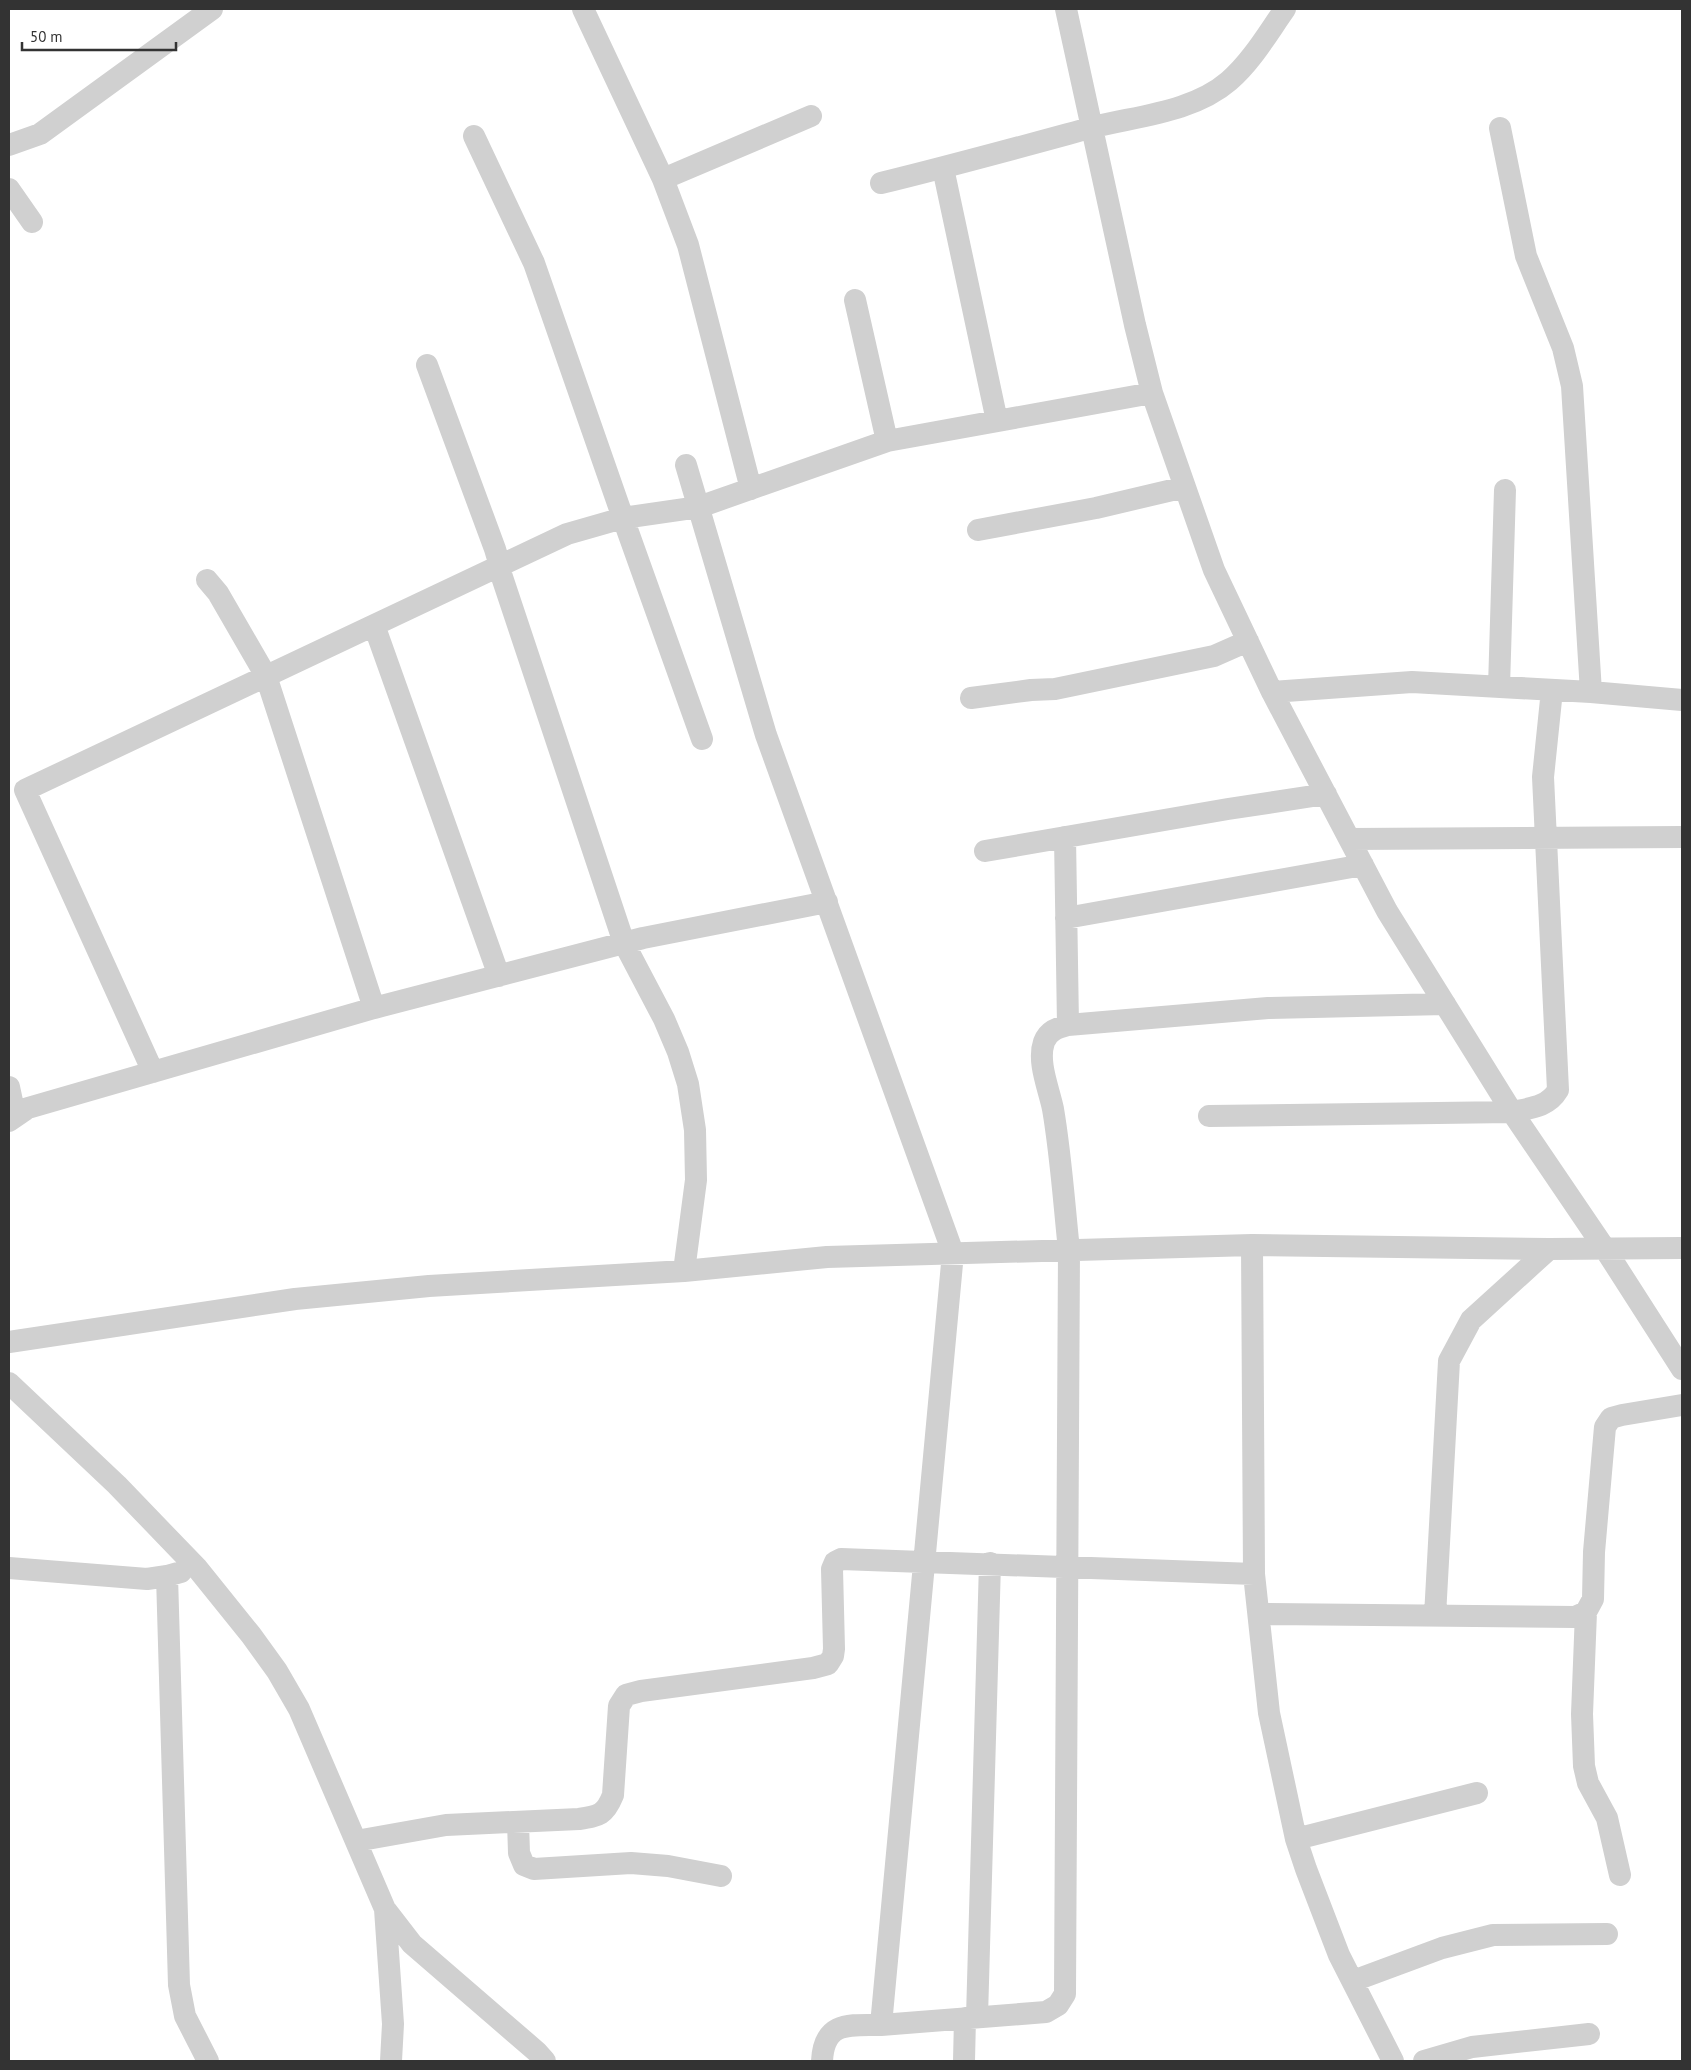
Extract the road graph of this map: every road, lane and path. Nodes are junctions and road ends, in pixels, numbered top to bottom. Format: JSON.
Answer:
{"nodes":[{"id":1,"x":212,"y":9,"type":"edge"},
{"id":2,"x":583,"y":9,"type":"edge"},
{"id":3,"x":1066,"y":9,"type":"edge"},
{"id":4,"x":1285,"y":9,"type":"edge"},
{"id":5,"x":811,"y":116,"type":"dead end"},
{"id":6,"x":1092,"y":128,"type":"junction"},
{"id":7,"x":1500,"y":128,"type":"dead end"},
{"id":8,"x":474,"y":136,"type":"dead end"},
{"id":9,"x":9,"y":145,"type":"edge"},
{"id":10,"x":943,"y":168,"type":"junction"},
{"id":11,"x":664,"y":179,"type":"junction"},
{"id":12,"x":881,"y":183,"type":"dead end"},
{"id":13,"x":9,"y":189,"type":"edge"},
{"id":14,"x":32,"y":222,"type":"dead end"},
{"id":15,"x":855,"y":300,"type":"dead end"},
{"id":16,"x":427,"y":365,"type":"dead end"},
{"id":17,"x":1152,"y":393,"type":"junction"},
{"id":18,"x":997,"y":421,"type":"junction"},
{"id":19,"x":887,"y":441,"type":"junction"},
{"id":20,"x":686,"y":465,"type":"dead end"},
{"id":21,"x":1185,"y":487,"type":"junction"},
{"id":22,"x":750,"y":489,"type":"junction"},
{"id":23,"x":1505,"y":490,"type":"dead end"},
{"id":24,"x":699,"y":507,"type":"junction"},
{"id":25,"x":623,"y":518,"type":"junction"},
{"id":26,"x":978,"y":530,"type":"dead end"},
{"id":27,"x":500,"y":566,"type":"junction"},
{"id":28,"x":208,"y":580,"type":"dead end"},
{"id":29,"x":374,"y":625,"type":"junction"},
{"id":30,"x":1248,"y":641,"type":"junction"},
{"id":31,"x":266,"y":676,"type":"junction"},
{"id":32,"x":1499,"y":686,"type":"junction"},
{"id":33,"x":1552,"y":690,"type":"junction"},
{"id":34,"x":1272,"y":692,"type":"junction"},
{"id":35,"x":1591,"y":692,"type":"junction"},
{"id":36,"x":971,"y":698,"type":"dead end"},
{"id":37,"x":1682,"y":700,"type":"edge"},
{"id":38,"x":702,"y":739,"type":"dead end"},
{"id":39,"x":1326,"y":794,"type":"junction"},
{"id":40,"x":17,"y":795,"type":"edge"},
{"id":41,"x":1065,"y":837,"type":"junction"},
{"id":42,"x":1682,"y":837,"type":"edge"},
{"id":43,"x":1546,"y":838,"type":"junction"},
{"id":44,"x":1350,"y":840,"type":"junction"},
{"id":45,"x":985,"y":851,"type":"dead end"},
{"id":46,"x":1363,"y":865,"type":"junction"},
{"id":47,"x":827,"y":902,"type":"junction"},
{"id":48,"x":1066,"y":918,"type":"junction"},
{"id":49,"x":624,"y":943,"type":"junction"},
{"id":50,"x":499,"y":976,"type":"junction"},
{"id":51,"x":1445,"y":1004,"type":"junction"},
{"id":52,"x":374,"y":1008,"type":"junction"},
{"id":53,"x":1068,"y":1025,"type":"junction"},
{"id":54,"x":153,"y":1072,"type":"junction"},
{"id":55,"x":9,"y":1088,"type":"edge"},
{"id":56,"x":1512,"y":1112,"type":"junction"},
{"id":57,"x":1209,"y":1116,"type":"dead end"},
{"id":58,"x":12,"y":1118,"type":"edge"},
{"id":59,"x":1252,"y":1245,"type":"junction"},
{"id":60,"x":1682,"y":1248,"type":"edge"},
{"id":61,"x":1549,"y":1249,"type":"junction"},
{"id":62,"x":1605,"y":1249,"type":"junction"},
{"id":63,"x":1069,"y":1250,"type":"junction"},
{"id":64,"x":953,"y":1253,"type":"junction"},
{"id":65,"x":684,"y":1271,"type":"junction"},
{"id":66,"x":9,"y":1342,"type":"edge"},
{"id":67,"x":1682,"y":1369,"type":"edge"},
{"id":68,"x":9,"y":1383,"type":"edge"},
{"id":69,"x":1682,"y":1405,"type":"edge"},
{"id":70,"x":924,"y":1560,"type":"junction"},
{"id":71,"x":990,"y":1563,"type":"junction"},
{"id":72,"x":1066,"y":1566,"type":"junction"},
{"id":73,"x":9,"y":1568,"type":"edge"},
{"id":74,"x":197,"y":1568,"type":"junction"},
{"id":75,"x":1254,"y":1574,"type":"junction"},
{"id":76,"x":167,"y":1576,"type":"junction"},
{"id":77,"x":1586,"y":1612,"type":"junction"},
{"id":78,"x":1259,"y":1614,"type":"junction"},
{"id":79,"x":1435,"y":1616,"type":"junction"},
{"id":80,"x":1477,"y":1793,"type":"dead end"},
{"id":81,"x":518,"y":1822,"type":"junction"},
{"id":82,"x":1296,"y":1839,"type":"junction"},
{"id":83,"x":356,"y":1841,"type":"junction"},
{"id":84,"x":1620,"y":1875,"type":"dead end"},
{"id":85,"x":721,"y":1876,"type":"dead end"},
{"id":86,"x":385,"y":1909,"type":"junction"},
{"id":87,"x":1607,"y":1934,"type":"dead end"},
{"id":88,"x":1353,"y":1981,"type":"junction"},
{"id":89,"x":971,"y":2017,"type":"junction"},
{"id":90,"x":881,"y":2025,"type":"junction"},
{"id":91,"x":1589,"y":2034,"type":"dead end"},
{"id":92,"x":208,"y":2061,"type":"edge"},
{"id":93,"x":391,"y":2061,"type":"edge"},
{"id":94,"x":545,"y":2061,"type":"edge"},
{"id":95,"x":822,"y":2061,"type":"edge"},
{"id":96,"x":964,"y":2061,"type":"edge"},
{"id":97,"x":1393,"y":2061,"type":"edge"},
{"id":98,"x":1424,"y":2061,"type":"edge"}],
"edges":[{"from":1,"to":9,"type":"street"},
{"from":2,"to":11,"type":"street"},
{"from":3,"to":6,"type":"street"},
{"from":4,"to":6,"type":"street"},
{"from":5,"to":11,"type":"street"},
{"from":6,"to":10,"type":"street"},
{"from":6,"to":17,"type":"street"},
{"from":7,"to":35,"type":"street"},
{"from":8,"to":25,"type":"street"},
{"from":10,"to":12,"type":"street"},
{"from":10,"to":18,"type":"street"},
{"from":11,"to":22,"type":"street"},
{"from":13,"to":14,"type":"street"},
{"from":15,"to":19,"type":"street"},
{"from":16,"to":27,"type":"street"},
{"from":17,"to":18,"type":"street"},
{"from":17,"to":21,"type":"street"},
{"from":18,"to":19,"type":"street"},
{"from":19,"to":22,"type":"street"},
{"from":20,"to":24,"type":"street"},
{"from":21,"to":26,"type":"street"},
{"from":21,"to":30,"type":"street"},
{"from":22,"to":24,"type":"street"},
{"from":23,"to":32,"type":"street"},
{"from":24,"to":25,"type":"street"},
{"from":24,"to":47,"type":"street"},
{"from":25,"to":27,"type":"street"},
{"from":25,"to":38,"type":"street"},
{"from":27,"to":29,"type":"street"},
{"from":27,"to":49,"type":"street"},
{"from":28,"to":31,"type":"street"},
{"from":29,"to":31,"type":"street"},
{"from":29,"to":50,"type":"street"},
{"from":30,"to":34,"type":"street"},
{"from":30,"to":36,"type":"street"},
{"from":31,"to":40,"type":"street"},
{"from":31,"to":52,"type":"street"},
{"from":32,"to":33,"type":"street"},
{"from":32,"to":34,"type":"street"},
{"from":33,"to":35,"type":"street"},
{"from":33,"to":43,"type":"street"},
{"from":34,"to":39,"type":"street"},
{"from":35,"to":37,"type":"street"},
{"from":39,"to":41,"type":"street"},
{"from":39,"to":44,"type":"street"},
{"from":40,"to":54,"type":"street"},
{"from":41,"to":45,"type":"street"},
{"from":41,"to":48,"type":"street"},
{"from":42,"to":43,"type":"street"},
{"from":43,"to":44,"type":"street"},
{"from":43,"to":56,"type":"street"},
{"from":44,"to":46,"type":"street"},
{"from":46,"to":48,"type":"street"},
{"from":46,"to":51,"type":"street"},
{"from":47,"to":49,"type":"street"},
{"from":47,"to":64,"type":"street"},
{"from":48,"to":53,"type":"street"},
{"from":49,"to":50,"type":"street"},
{"from":49,"to":65,"type":"street"},
{"from":50,"to":52,"type":"street"},
{"from":51,"to":53,"type":"street"},
{"from":51,"to":56,"type":"street"},
{"from":52,"to":54,"type":"street"},
{"from":53,"to":63,"type":"street"},
{"from":54,"to":58,"type":"street"},
{"from":55,"to":58,"type":"street"},
{"from":56,"to":57,"type":"street"},
{"from":56,"to":62,"type":"street"},
{"from":59,"to":61,"type":"street"},
{"from":59,"to":63,"type":"street"},
{"from":59,"to":75,"type":"street"},
{"from":60,"to":62,"type":"street"},
{"from":61,"to":62,"type":"street"},
{"from":61,"to":79,"type":"street"},
{"from":62,"to":67,"type":"street"},
{"from":63,"to":64,"type":"street"},
{"from":63,"to":72,"type":"street"},
{"from":64,"to":65,"type":"street"},
{"from":64,"to":70,"type":"street"},
{"from":65,"to":66,"type":"street"},
{"from":68,"to":74,"type":"street"},
{"from":69,"to":77,"type":"street"},
{"from":70,"to":71,"type":"street"},
{"from":70,"to":81,"type":"street"},
{"from":70,"to":90,"type":"street"},
{"from":71,"to":72,"type":"street"},
{"from":71,"to":89,"type":"street"},
{"from":72,"to":75,"type":"street"},
{"from":72,"to":89,"type":"street"},
{"from":73,"to":76,"type":"street"},
{"from":74,"to":76,"type":"street"},
{"from":74,"to":83,"type":"street"},
{"from":75,"to":78,"type":"street"},
{"from":76,"to":92,"type":"street"},
{"from":77,"to":79,"type":"street"},
{"from":77,"to":84,"type":"street"},
{"from":78,"to":79,"type":"street"},
{"from":78,"to":82,"type":"street"},
{"from":80,"to":82,"type":"street"},
{"from":81,"to":83,"type":"street"},
{"from":81,"to":85,"type":"street"},
{"from":82,"to":88,"type":"street"},
{"from":83,"to":86,"type":"street"},
{"from":86,"to":93,"type":"street"},
{"from":86,"to":94,"type":"street"},
{"from":87,"to":88,"type":"street"},
{"from":88,"to":97,"type":"street"},
{"from":89,"to":90,"type":"street"},
{"from":89,"to":96,"type":"street"},
{"from":90,"to":95,"type":"street"},
{"from":91,"to":98,"type":"street"}]}
